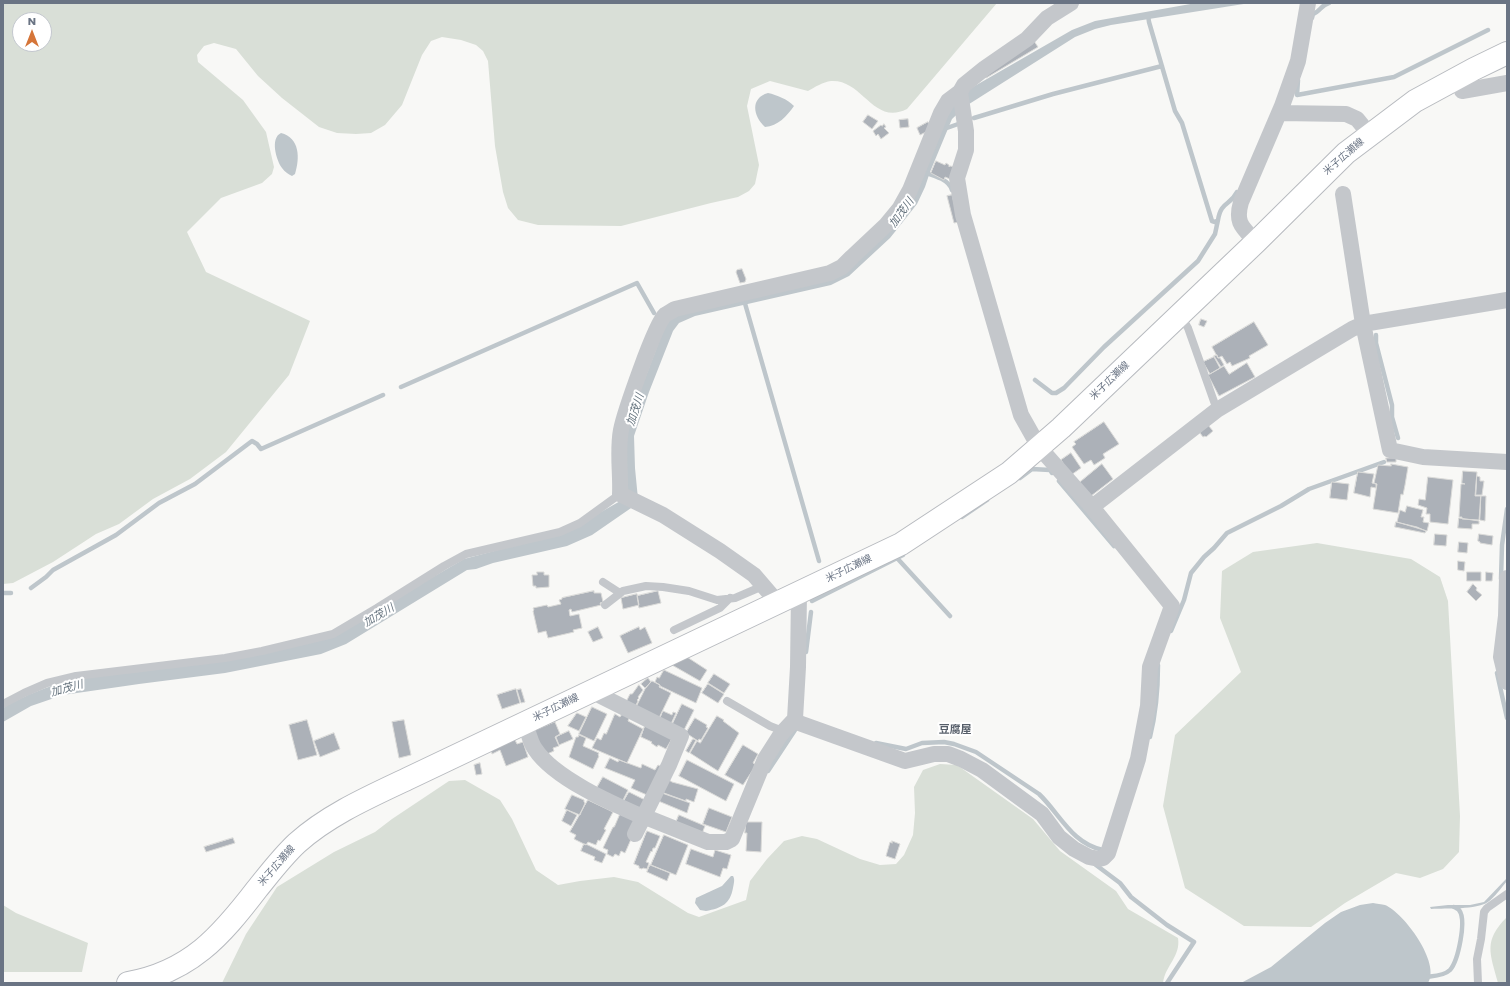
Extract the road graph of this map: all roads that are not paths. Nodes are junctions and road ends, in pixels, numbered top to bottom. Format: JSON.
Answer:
{"nodes":[{"id":1,"x":1071,"y":3,"type":"edge"},
{"id":2,"x":1308,"y":3,"type":"edge"},
{"id":3,"x":1507,"y":53,"type":"edge"},
{"id":4,"x":1507,"y":83,"type":"edge"},
{"id":5,"x":1462,"y":91,"type":"dead end"},
{"id":6,"x":960,"y":92,"type":"junction"},
{"id":7,"x":1280,"y":113,"type":"junction"},
{"id":8,"x":1370,"y":135,"type":"junction"},
{"id":9,"x":1343,"y":194,"type":"dead end"},
{"id":10,"x":1256,"y":242,"type":"junction"},
{"id":11,"x":1507,"y":300,"type":"edge"},
{"id":12,"x":1180,"y":314,"type":"junction"},
{"id":13,"x":1363,"y":324,"type":"junction"},
{"id":14,"x":1216,"y":410,"type":"junction"},
{"id":15,"x":1039,"y":447,"type":"junction"},
{"id":16,"x":1507,"y":462,"type":"edge"},
{"id":17,"x":620,"y":494,"type":"junction"},
{"id":18,"x":1092,"y":507,"type":"junction"},
{"id":19,"x":1507,"y":578,"type":"edge"},
{"id":20,"x":603,"y":582,"type":"dead end"},
{"id":21,"x":763,"y":586,"type":"junction"},
{"id":22,"x":620,"y":593,"type":"junction"},
{"id":23,"x":799,"y":593,"type":"junction"},
{"id":24,"x":730,"y":598,"type":"junction"},
{"id":25,"x":778,"y":603,"type":"junction"},
{"id":26,"x":605,"y":605,"type":"dead end"},
{"id":27,"x":674,"y":630,"type":"dead end"},
{"id":28,"x":1507,"y":682,"type":"edge"},
{"id":29,"x":591,"y":691,"type":"junction"},
{"id":30,"x":727,"y":702,"type":"dead end"},
{"id":31,"x":3,"y":704,"type":"edge"},
{"id":32,"x":795,"y":719,"type":"junction"},
{"id":33,"x":525,"y":723,"type":"junction"},
{"id":34,"x":783,"y":732,"type":"junction"},
{"id":35,"x":643,"y":817,"type":"junction"},
{"id":36,"x":635,"y":834,"type":"dead end"},
{"id":37,"x":1507,"y":894,"type":"edge"},
{"id":38,"x":128,"y":983,"type":"edge"},
{"id":39,"x":1478,"y":983,"type":"edge"}],
"edges":[{"from":1,"to":6,"type":"street"},
{"from":2,"to":7,"type":"street"},
{"from":3,"to":8,"type":"main road","name":"米子広瀬線"},
{"from":4,"to":5,"type":"street"},
{"from":6,"to":15,"type":"street"},
{"from":6,"to":17,"type":"street"},
{"from":7,"to":8,"type":"street"},
{"from":7,"to":10,"type":"street"},
{"from":8,"to":10,"type":"main road","name":"米子広瀬線"},
{"from":9,"to":13,"type":"street"},
{"from":10,"to":12,"type":"main road","name":"米子広瀬線"},
{"from":11,"to":13,"type":"street"},
{"from":12,"to":14,"type":"lane"},
{"from":12,"to":15,"type":"main road","name":"米子広瀬線"},
{"from":13,"to":14,"type":"street"},
{"from":13,"to":16,"type":"street"},
{"from":14,"to":18,"type":"street"},
{"from":15,"to":18,"type":"street"},
{"from":15,"to":23,"type":"main road","name":"米子広瀬線"},
{"from":17,"to":21,"type":"street"},
{"from":17,"to":31,"type":"lane"},
{"from":18,"to":32,"type":"street"},
{"from":19,"to":28,"type":"street"},
{"from":20,"to":22,"type":"lane"},
{"from":21,"to":24,"type":"lane"},
{"from":21,"to":25,"type":"street"},
{"from":22,"to":24,"type":"lane"},
{"from":22,"to":26,"type":"lane"},
{"from":23,"to":25,"type":"main road","name":"米子広瀬線"},
{"from":23,"to":32,"type":"street"},
{"from":24,"to":27,"type":"lane"},
{"from":25,"to":29,"type":"main road","name":"米子広瀬線"},
{"from":29,"to":33,"type":"main road","name":"米子広瀬線"},
{"from":29,"to":35,"type":"street"},
{"from":30,"to":34,"type":"lane"},
{"from":32,"to":34,"type":"street"},
{"from":33,"to":35,"type":"street"},
{"from":33,"to":38,"type":"main road","name":"米子広瀬線"},
{"from":34,"to":35,"type":"street"},
{"from":35,"to":36,"type":"street"},
{"from":37,"to":39,"type":"lane"}]}
